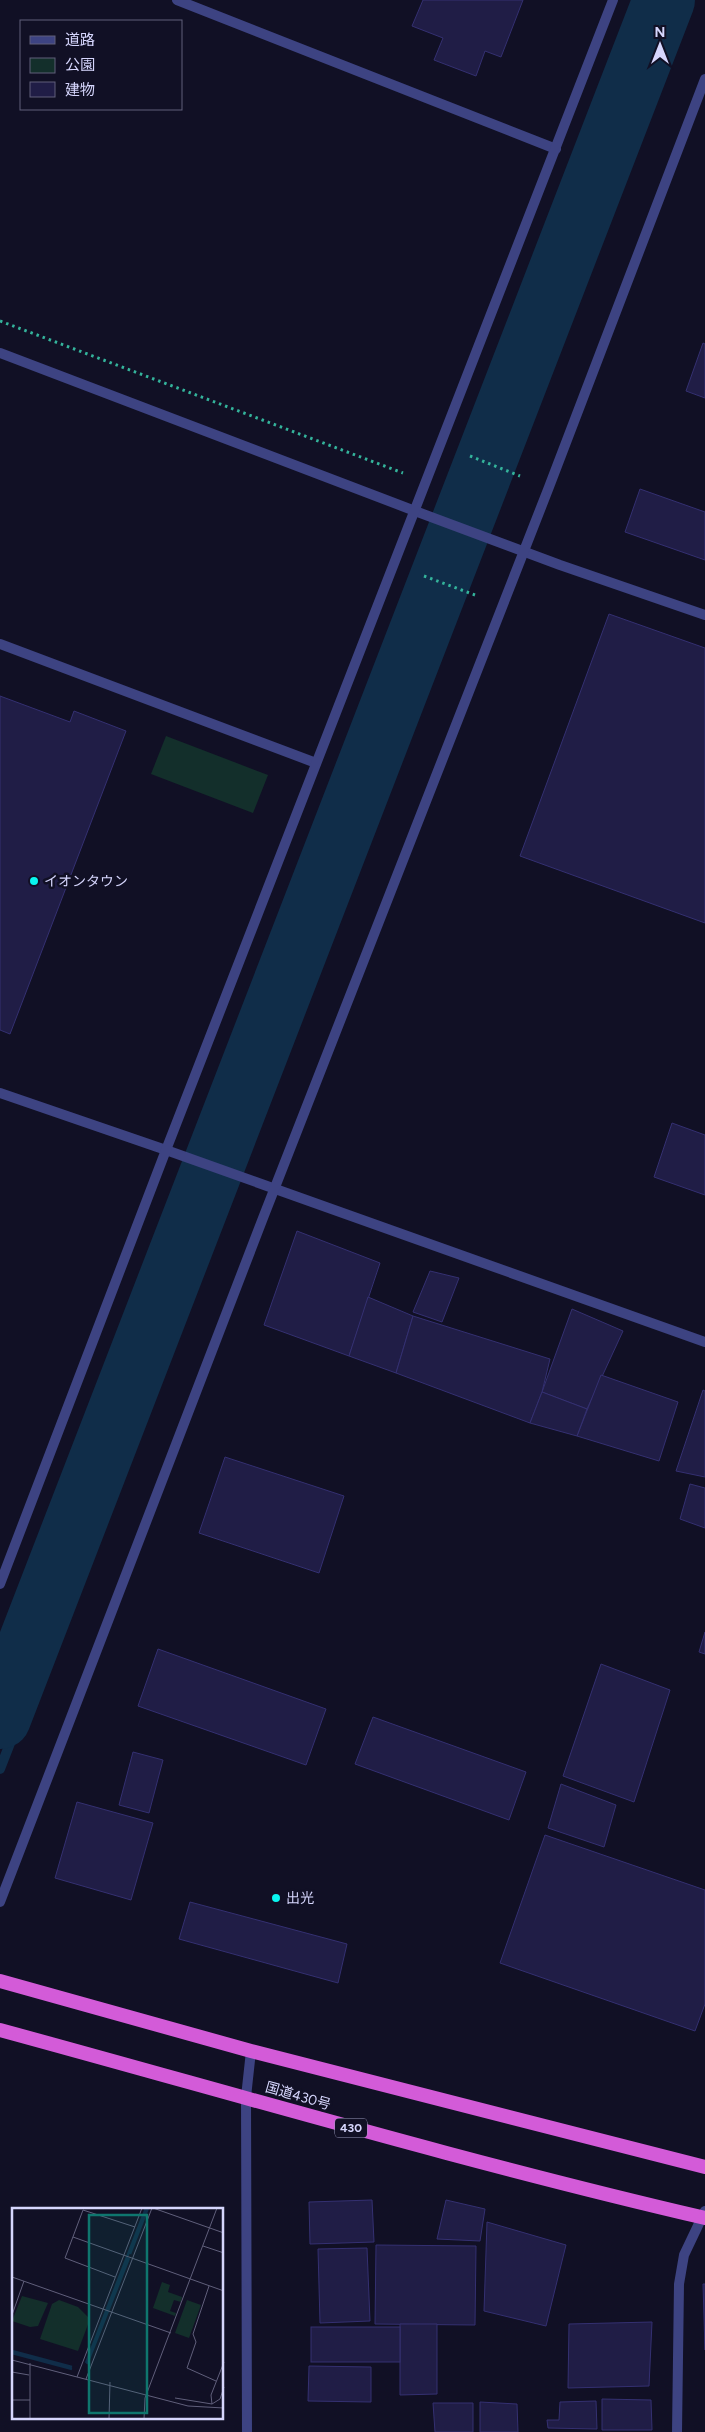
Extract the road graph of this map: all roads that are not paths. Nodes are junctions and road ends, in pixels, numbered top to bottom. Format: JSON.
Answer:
{"nodes":[{"id":1,"x":177,"y":0,"type":"edge"},
{"id":2,"x":613,"y":0,"type":"edge"},
{"id":3,"x":705,"y":79,"type":"edge"},
{"id":4,"x":556,"y":149,"type":"junction"},
{"id":5,"x":0,"y":353,"type":"edge"},
{"id":6,"x":415,"y":511,"type":"junction"},
{"id":7,"x":523,"y":552,"type":"junction"},
{"id":8,"x":705,"y":615,"type":"edge"},
{"id":9,"x":0,"y":644,"type":"edge"},
{"id":10,"x":316,"y":763,"type":"junction"},
{"id":11,"x":0,"y":1093,"type":"edge"},
{"id":12,"x":166,"y":1150,"type":"junction"},
{"id":13,"x":274,"y":1190,"type":"junction"},
{"id":14,"x":705,"y":1342,"type":"edge"},
{"id":15,"x":0,"y":1584,"type":"edge"},
{"id":16,"x":0,"y":1902,"type":"edge"},
{"id":17,"x":0,"y":1981,"type":"edge"},
{"id":18,"x":0,"y":2030,"type":"edge"},
{"id":19,"x":251,"y":2051,"type":"junction"},
{"id":20,"x":246,"y":2098,"type":"junction"},
{"id":21,"x":705,"y":2167,"type":"edge"},
{"id":22,"x":704,"y":2215,"type":"edge"},
{"id":23,"x":247,"y":2432,"type":"edge"},
{"id":24,"x":677,"y":2432,"type":"edge"}],
"edges":[{"from":1,"to":4,"type":"street"},
{"from":2,"to":4,"type":"street"},
{"from":3,"to":7,"type":"street"},
{"from":4,"to":6,"type":"street"},
{"from":5,"to":6,"type":"street"},
{"from":6,"to":7,"type":"street"},
{"from":6,"to":10,"type":"street"},
{"from":7,"to":8,"type":"street"},
{"from":7,"to":13,"type":"street"},
{"from":9,"to":10,"type":"street"},
{"from":10,"to":12,"type":"street"},
{"from":11,"to":12,"type":"street"},
{"from":12,"to":13,"type":"street"},
{"from":12,"to":15,"type":"street"},
{"from":13,"to":14,"type":"street"},
{"from":13,"to":16,"type":"street"},
{"from":17,"to":19,"type":"highway"},
{"from":18,"to":20,"type":"highway","name":"国道430号","number":"430"},
{"from":19,"to":20,"type":"street"},
{"from":19,"to":21,"type":"highway"},
{"from":20,"to":22,"type":"highway","name":"国道430号","number":"430"},
{"from":20,"to":23,"type":"street"},
{"from":22,"to":24,"type":"street"}]}
